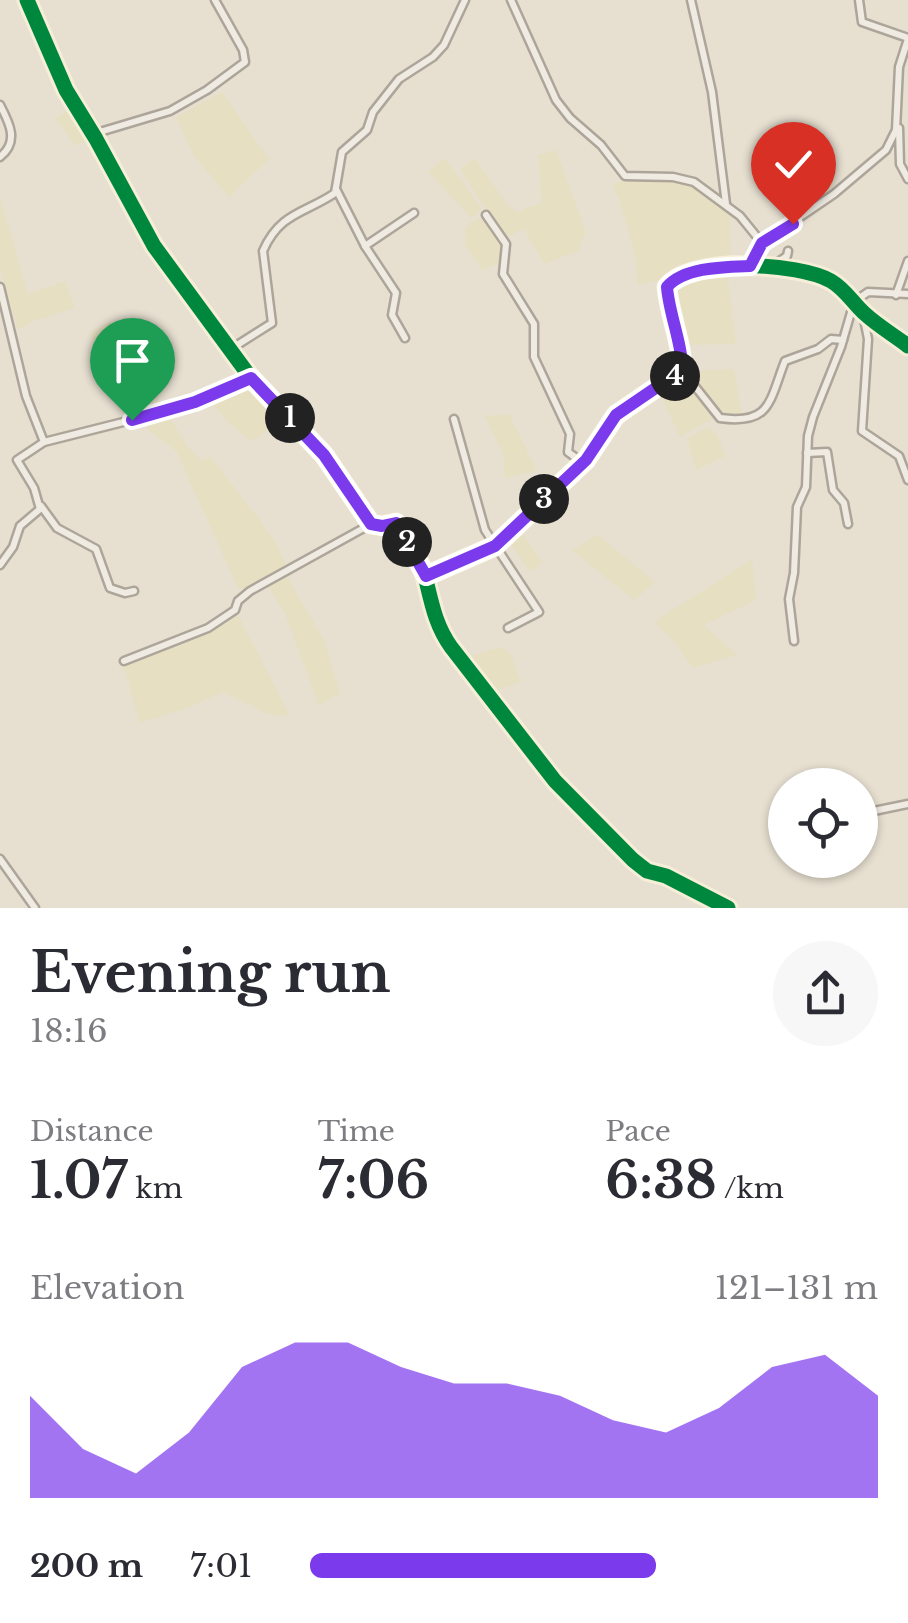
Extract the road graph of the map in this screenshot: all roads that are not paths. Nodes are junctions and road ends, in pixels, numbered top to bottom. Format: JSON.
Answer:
{"nodes":[{"id":1,"x":28,"y":0,"type":"edge"},
{"id":2,"x":214,"y":0,"type":"edge"},
{"id":3,"x":464,"y":0,"type":"edge"},
{"id":4,"x":511,"y":0,"type":"edge"},
{"id":5,"x":692,"y":0,"type":"edge"},
{"id":6,"x":860,"y":0,"type":"edge"},
{"id":7,"x":908,"y":38,"type":"edge"},
{"id":8,"x":0,"y":105,"type":"edge"},
{"id":9,"x":898,"y":119,"type":"junction"},
{"id":10,"x":93,"y":134,"type":"junction"},
{"id":11,"x":0,"y":157,"type":"edge"},
{"id":12,"x":809,"y":162,"type":"dead end"},
{"id":13,"x":908,"y":179,"type":"edge"},
{"id":14,"x":334,"y":185,"type":"junction"},
{"id":15,"x":726,"y":204,"type":"junction"},
{"id":16,"x":812,"y":208,"type":"junction"},
{"id":17,"x":414,"y":213,"type":"dead end"},
{"id":18,"x":486,"y":215,"type":"dead end"},
{"id":19,"x":762,"y":243,"type":"junction"},
{"id":20,"x":366,"y":246,"type":"junction"},
{"id":21,"x":788,"y":251,"type":"dead end"},
{"id":22,"x":908,"y":261,"type":"edge"},
{"id":23,"x":750,"y":266,"type":"junction"},
{"id":24,"x":772,"y":267,"type":"junction"},
{"id":25,"x":0,"y":286,"type":"edge"},
{"id":26,"x":908,"y":294,"type":"edge"},
{"id":27,"x":896,"y":295,"type":"junction"},
{"id":28,"x":854,"y":302,"type":"junction"},
{"id":29,"x":861,"y":310,"type":"junction"},
{"id":30,"x":405,"y":338,"type":"dead end"},
{"id":31,"x":843,"y":340,"type":"junction"},
{"id":32,"x":908,"y":346,"type":"edge"},
{"id":33,"x":233,"y":353,"type":"junction"},
{"id":34,"x":682,"y":370,"type":"junction"},
{"id":35,"x":251,"y":378,"type":"junction"},
{"id":36,"x":454,"y":418,"type":"dead end"},
{"id":37,"x":44,"y":442,"type":"junction"},
{"id":38,"x":807,"y":453,"type":"junction"},
{"id":39,"x":583,"y":463,"type":"junction"},
{"id":40,"x":908,"y":480,"type":"edge"},
{"id":41,"x":40,"y":502,"type":"junction"},
{"id":42,"x":371,"y":524,"type":"junction"},
{"id":43,"x":848,"y":524,"type":"dead end"},
{"id":44,"x":495,"y":546,"type":"junction"},
{"id":45,"x":0,"y":566,"type":"edge"},
{"id":46,"x":426,"y":576,"type":"junction"},
{"id":47,"x":134,"y":591,"type":"dead end"},
{"id":48,"x":508,"y":628,"type":"dead end"},
{"id":49,"x":794,"y":641,"type":"dead end"},
{"id":50,"x":124,"y":661,"type":"dead end"},
{"id":51,"x":908,"y":804,"type":"edge"},
{"id":52,"x":878,"y":810,"type":"edge"},
{"id":53,"x":0,"y":859,"type":"edge"},
{"id":54,"x":35,"y":908,"type":"edge"},
{"id":55,"x":728,"y":908,"type":"edge"}],
"edges":[{"from":1,"to":10,"type":"street"},
{"from":2,"to":10,"type":"street"},
{"from":3,"to":14,"type":"street"},
{"from":4,"to":15,"type":"street"},
{"from":5,"to":15,"type":"street"},
{"from":6,"to":7,"type":"street"},
{"from":7,"to":9,"type":"street"},
{"from":8,"to":11,"type":"street"},
{"from":9,"to":13,"type":"street"},
{"from":9,"to":16,"type":"street"},
{"from":10,"to":33,"type":"street"},
{"from":12,"to":16,"type":"street"},
{"from":14,"to":20,"type":"street"},
{"from":14,"to":33,"type":"street"},
{"from":15,"to":19,"type":"street"},
{"from":16,"to":19,"type":"street"},
{"from":17,"to":20,"type":"street"},
{"from":18,"to":39,"type":"street"},
{"from":19,"to":23,"type":"street"},
{"from":20,"to":30,"type":"street"},
{"from":21,"to":24,"type":"street"},
{"from":22,"to":27,"type":"street"},
{"from":23,"to":24,"type":"street"},
{"from":23,"to":34,"type":"street"},
{"from":24,"to":28,"type":"street"},
{"from":25,"to":37,"type":"street"},
{"from":26,"to":27,"type":"street"},
{"from":27,"to":28,"type":"street"},
{"from":28,"to":29,"type":"street"},
{"from":28,"to":31,"type":"street"},
{"from":29,"to":32,"type":"street"},
{"from":29,"to":40,"type":"street"},
{"from":31,"to":34,"type":"street"},
{"from":31,"to":38,"type":"street"},
{"from":33,"to":35,"type":"street"},
{"from":34,"to":39,"type":"street"},
{"from":35,"to":37,"type":"street"},
{"from":35,"to":42,"type":"street"},
{"from":36,"to":44,"type":"street"},
{"from":37,"to":41,"type":"street"},
{"from":38,"to":43,"type":"street"},
{"from":38,"to":49,"type":"street"},
{"from":39,"to":44,"type":"street"},
{"from":41,"to":45,"type":"street"},
{"from":41,"to":47,"type":"street"},
{"from":42,"to":46,"type":"street"},
{"from":42,"to":50,"type":"street"},
{"from":44,"to":46,"type":"street"},
{"from":44,"to":48,"type":"street"},
{"from":46,"to":55,"type":"street"},
{"from":51,"to":52,"type":"street"},
{"from":53,"to":54,"type":"street"}]}
